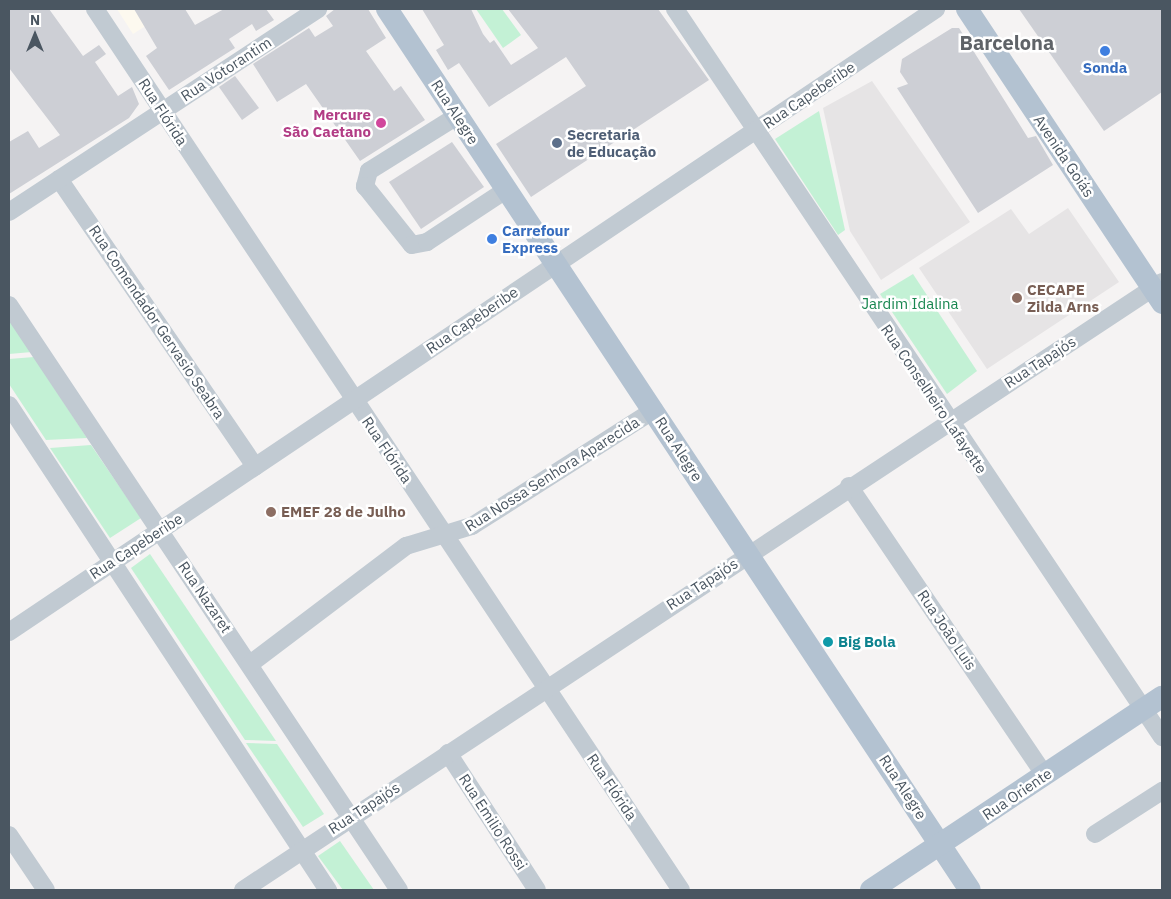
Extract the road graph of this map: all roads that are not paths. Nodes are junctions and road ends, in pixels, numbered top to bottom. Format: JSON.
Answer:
{"nodes":[{"id":1,"x":95,"y":9,"type":"edge"},
{"id":2,"x":318,"y":9,"type":"edge"},
{"id":3,"x":387,"y":9,"type":"edge"},
{"id":4,"x":675,"y":9,"type":"edge"},
{"id":5,"x":936,"y":9,"type":"edge"},
{"id":6,"x":967,"y":9,"type":"edge"},
{"id":7,"x":162,"y":110,"type":"junction"},
{"id":8,"x":457,"y":116,"type":"junction"},
{"id":9,"x":757,"y":131,"type":"junction"},
{"id":10,"x":59,"y":179,"type":"junction"},
{"id":11,"x":506,"y":190,"type":"junction"},
{"id":12,"x":9,"y":212,"type":"edge"},
{"id":13,"x":554,"y":265,"type":"junction"},
{"id":14,"x":1159,"y":291,"type":"edge"},
{"id":15,"x":9,"y":305,"type":"edge"},
{"id":16,"x":353,"y":400,"type":"junction"},
{"id":17,"x":9,"y":405,"type":"edge"},
{"id":18,"x":654,"y":410,"type":"junction"},
{"id":19,"x":948,"y":422,"type":"junction"},
{"id":20,"x":255,"y":466,"type":"junction"},
{"id":21,"x":849,"y":486,"type":"junction"},
{"id":22,"x":161,"y":530,"type":"junction"},
{"id":23,"x":444,"y":534,"type":"junction"},
{"id":24,"x":748,"y":554,"type":"junction"},
{"id":25,"x":113,"y":561,"type":"junction"},
{"id":26,"x":9,"y":631,"type":"edge"},
{"id":27,"x":250,"y":664,"type":"junction"},
{"id":28,"x":545,"y":688,"type":"junction"},
{"id":29,"x":1162,"y":696,"type":"edge"},
{"id":30,"x":1144,"y":709,"type":"junction"},
{"id":31,"x":1162,"y":737,"type":"edge"},
{"id":32,"x":448,"y":753,"type":"junction"},
{"id":33,"x":1045,"y":775,"type":"junction"},
{"id":34,"x":1162,"y":791,"type":"edge"},
{"id":35,"x":351,"y":817,"type":"junction"},
{"id":36,"x":1095,"y":834,"type":"dead end"},
{"id":37,"x":9,"y":835,"type":"edge"},
{"id":38,"x":940,"y":845,"type":"junction"},
{"id":39,"x":302,"y":850,"type":"junction"},
{"id":40,"x":46,"y":890,"type":"edge"},
{"id":41,"x":243,"y":890,"type":"edge"},
{"id":42,"x":328,"y":890,"type":"edge"},
{"id":43,"x":399,"y":890,"type":"edge"},
{"id":44,"x":537,"y":890,"type":"edge"},
{"id":45,"x":681,"y":890,"type":"edge"},
{"id":46,"x":871,"y":890,"type":"edge"},
{"id":47,"x":970,"y":890,"type":"edge"}],
"edges":[{"from":1,"to":7,"type":"street","name":"Rua Flórida"},
{"from":2,"to":7,"type":"street","name":"Rua Votorantim"},
{"from":3,"to":8,"type":"main road","name":"Rua Alegre"},
{"from":4,"to":9,"type":"street","name":"Rua Conselheiro Lafayette"},
{"from":5,"to":9,"type":"street","name":"Rua Capeberibe"},
{"from":6,"to":14,"type":"main road","name":"Avenida Goiás"},
{"from":7,"to":10,"type":"street","name":"Rua Votorantim"},
{"from":7,"to":16,"type":"street","name":"Rua Flórida"},
{"from":8,"to":11,"type":"main road","name":"Rua Alegre"},
{"from":8,"to":11,"type":"street"},
{"from":9,"to":13,"type":"street","name":"Rua Capeberibe"},
{"from":9,"to":19,"type":"street","name":"Rua Conselheiro Lafayette"},
{"from":10,"to":12,"type":"street","name":"Rua Votorantim"},
{"from":10,"to":20,"type":"street","name":"Rua Comendador Gervasio Seabra"},
{"from":11,"to":13,"type":"main road","name":"Rua Alegre"},
{"from":13,"to":16,"type":"street","name":"Rua Capeberibe"},
{"from":13,"to":18,"type":"main road","name":"Rua Alegre"},
{"from":14,"to":19,"type":"street","name":"Rua Tapajós"},
{"from":15,"to":22,"type":"street","name":"Rua Nazaret"},
{"from":16,"to":20,"type":"street","name":"Rua Capeberibe"},
{"from":16,"to":23,"type":"street","name":"Rua Flórida"},
{"from":17,"to":25,"type":"street"},
{"from":18,"to":23,"type":"street","name":"Rua Nossa Senhora Aparecida"},
{"from":18,"to":24,"type":"main road","name":"Rua Alegre"},
{"from":19,"to":21,"type":"street","name":"Rua Tapajós"},
{"from":19,"to":30,"type":"street","name":"Rua Conselheiro Lafayette"},
{"from":20,"to":22,"type":"street","name":"Rua Capeberibe"},
{"from":21,"to":24,"type":"street","name":"Rua Tapajós"},
{"from":21,"to":33,"type":"street","name":"Rua João Luis"},
{"from":22,"to":25,"type":"street","name":"Rua Capeberibe"},
{"from":22,"to":27,"type":"street","name":"Rua Nazaret"},
{"from":23,"to":27,"type":"street","name":"Rua Nossa Senhora Aparecida"},
{"from":23,"to":28,"type":"street","name":"Rua Flórida"},
{"from":24,"to":28,"type":"street","name":"Rua Tapajós"},
{"from":24,"to":38,"type":"main road","name":"Rua Alegre"},
{"from":25,"to":26,"type":"street","name":"Rua Capeberibe"},
{"from":25,"to":39,"type":"street"},
{"from":27,"to":35,"type":"street","name":"Rua Nazaret"},
{"from":28,"to":32,"type":"street","name":"Rua Tapajós"},
{"from":28,"to":45,"type":"street","name":"Rua Flórida"},
{"from":29,"to":30,"type":"main road","name":"Rua Oriente"},
{"from":30,"to":31,"type":"street","name":"Rua Conselheiro Lafayette"},
{"from":30,"to":33,"type":"main road","name":"Rua Oriente"},
{"from":32,"to":35,"type":"street","name":"Rua Tapajós"},
{"from":32,"to":44,"type":"street","name":"Rua Emilio Rossi"},
{"from":33,"to":38,"type":"main road","name":"Rua Oriente"},
{"from":34,"to":36,"type":"street"},
{"from":35,"to":39,"type":"street","name":"Rua Tapajós"},
{"from":35,"to":43,"type":"street","name":"Rua Nazaret"},
{"from":37,"to":40,"type":"street"},
{"from":38,"to":46,"type":"main road","name":"Rua Oriente"},
{"from":38,"to":47,"type":"main road","name":"Rua Alegre"},
{"from":39,"to":41,"type":"street","name":"Rua Tapajós"},
{"from":39,"to":42,"type":"street"}]}
